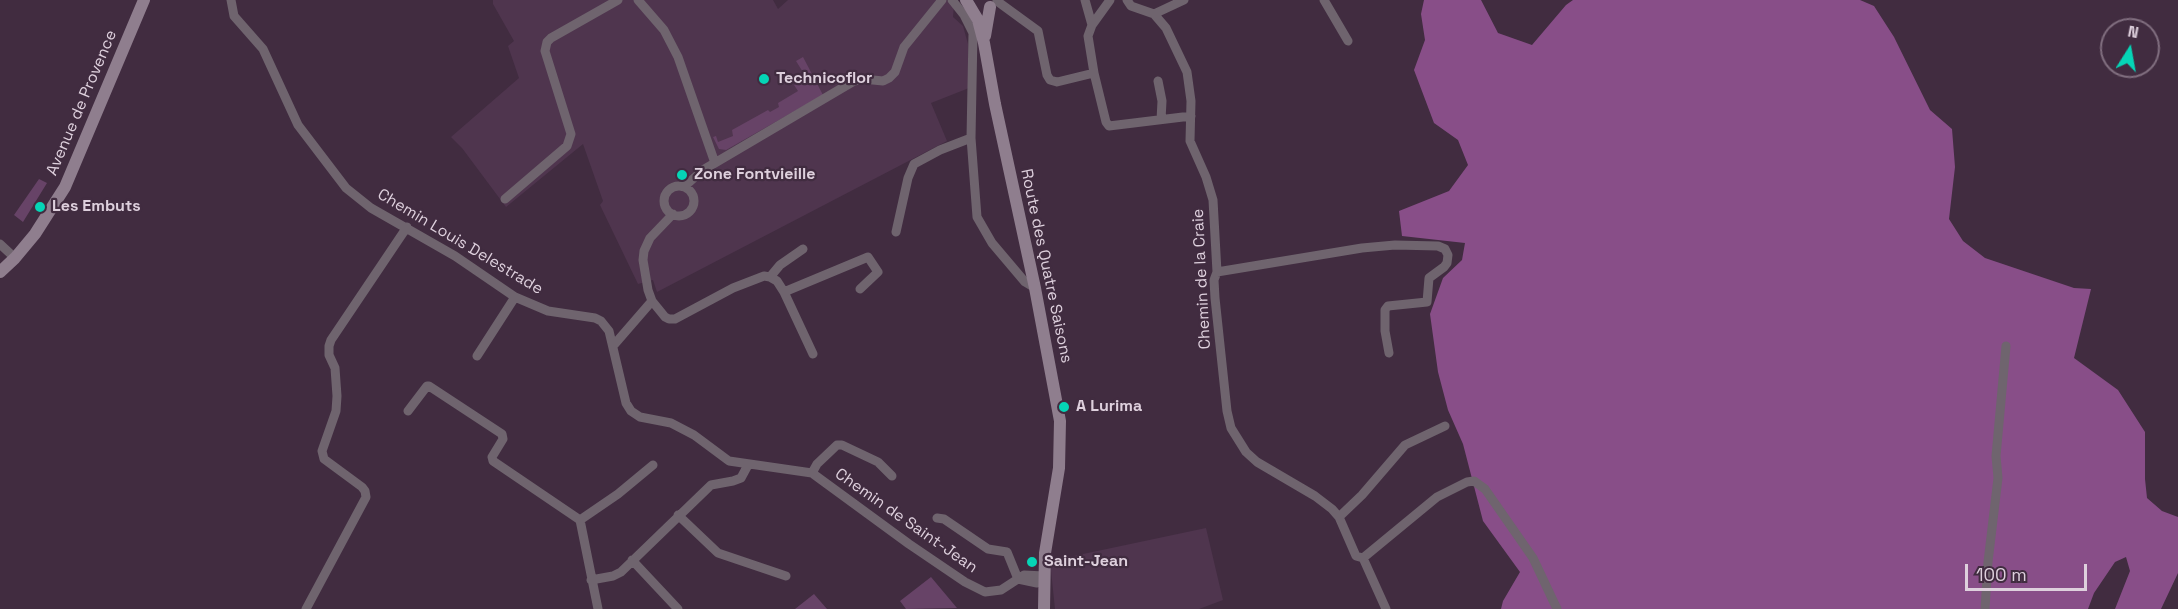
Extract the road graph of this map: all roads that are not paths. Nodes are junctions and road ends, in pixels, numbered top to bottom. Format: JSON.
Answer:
{"nodes":[{"id":1,"x":144,"y":0,"type":"edge"},
{"id":2,"x":231,"y":0,"type":"edge"},
{"id":3,"x":618,"y":0,"type":"edge"},
{"id":4,"x":624,"y":0,"type":"edge"},
{"id":5,"x":632,"y":0,"type":"edge"},
{"id":6,"x":638,"y":0,"type":"edge"},
{"id":7,"x":942,"y":0,"type":"edge"},
{"id":8,"x":952,"y":0,"type":"edge"},
{"id":9,"x":1085,"y":0,"type":"edge"},
{"id":10,"x":1110,"y":0,"type":"edge"},
{"id":11,"x":1127,"y":0,"type":"edge"},
{"id":12,"x":1184,"y":0,"type":"edge"},
{"id":13,"x":1324,"y":0,"type":"edge"},
{"id":14,"x":969,"y":3,"type":"edge"},
{"id":15,"x":995,"y":3,"type":"edge"},
{"id":16,"x":1154,"y":14,"type":"junction"},
{"id":17,"x":1092,"y":25,"type":"junction"},
{"id":18,"x":1348,"y":40,"type":"dead end"},
{"id":19,"x":984,"y":43,"type":"junction"},
{"id":20,"x":1094,"y":73,"type":"junction"},
{"id":21,"x":1158,"y":81,"type":"dead end"},
{"id":22,"x":1191,"y":116,"type":"junction"},
{"id":23,"x":1161,"y":120,"type":"junction"},
{"id":24,"x":971,"y":138,"type":"junction"},
{"id":25,"x":715,"y":163,"type":"junction"},
{"id":26,"x":685,"y":186,"type":"junction"},
{"id":27,"x":504,"y":199,"type":"dead end"},
{"id":28,"x":673,"y":214,"type":"junction"},
{"id":29,"x":407,"y":227,"type":"junction"},
{"id":30,"x":896,"y":231,"type":"dead end"},
{"id":31,"x":0,"y":244,"type":"edge"},
{"id":32,"x":803,"y":249,"type":"dead end"},
{"id":33,"x":15,"y":258,"type":"junction"},
{"id":34,"x":0,"y":272,"type":"edge"},
{"id":35,"x":1217,"y":272,"type":"junction"},
{"id":36,"x":770,"y":277,"type":"junction"},
{"id":37,"x":1035,"y":288,"type":"junction"},
{"id":38,"x":860,"y":290,"type":"dead end"},
{"id":39,"x":784,"y":292,"type":"junction"},
{"id":40,"x":515,"y":297,"type":"junction"},
{"id":41,"x":652,"y":301,"type":"junction"},
{"id":42,"x":613,"y":346,"type":"junction"},
{"id":43,"x":2006,"y":346,"type":"dead end"},
{"id":44,"x":1389,"y":352,"type":"dead end"},
{"id":45,"x":813,"y":354,"type":"dead end"},
{"id":46,"x":477,"y":356,"type":"dead end"},
{"id":47,"x":408,"y":411,"type":"dead end"},
{"id":48,"x":1445,"y":426,"type":"dead end"},
{"id":49,"x":653,"y":465,"type":"dead end"},
{"id":50,"x":748,"y":465,"type":"junction"},
{"id":51,"x":812,"y":473,"type":"junction"},
{"id":52,"x":892,"y":476,"type":"dead end"},
{"id":53,"x":678,"y":515,"type":"junction"},
{"id":54,"x":937,"y":518,"type":"dead end"},
{"id":55,"x":1339,"y":518,"type":"junction"},
{"id":56,"x":580,"y":520,"type":"junction"},
{"id":57,"x":1362,"y":558,"type":"junction"},
{"id":58,"x":632,"y":560,"type":"junction"},
{"id":59,"x":786,"y":576,"type":"dead end"},
{"id":60,"x":1040,"y":578,"type":"junction"},
{"id":61,"x":1018,"y":579,"type":"junction"},
{"id":62,"x":591,"y":580,"type":"junction"},
{"id":63,"x":306,"y":609,"type":"edge"},
{"id":64,"x":598,"y":609,"type":"edge"},
{"id":65,"x":678,"y":609,"type":"edge"},
{"id":66,"x":1044,"y":609,"type":"edge"},
{"id":67,"x":1386,"y":609,"type":"edge"},
{"id":68,"x":1557,"y":609,"type":"edge"},
{"id":69,"x":1985,"y":609,"type":"edge"}],
"edges":[{"from":1,"to":33,"type":"main road","name":"Avenue de Provence"},
{"from":2,"to":29,"type":"street","name":"Chemin Louis Delestrade"},
{"from":3,"to":27,"type":"street"},
{"from":4,"to":5,"type":"street"},
{"from":6,"to":25,"type":"street"},
{"from":7,"to":25,"type":"street"},
{"from":8,"to":24,"type":"street"},
{"from":9,"to":17,"type":"street"},
{"from":10,"to":17,"type":"street"},
{"from":11,"to":16,"type":"street","name":"Chemin de la Craie"},
{"from":12,"to":16,"type":"street"},
{"from":13,"to":18,"type":"street"},
{"from":14,"to":15,"type":"main road","name":"Route des Quatre Saisons"},
{"from":14,"to":19,"type":"main road","name":"Route des Quatre Saisons"},
{"from":15,"to":19,"type":"main road","name":"Route des Quatre Saisons"},
{"from":15,"to":20,"type":"street"},
{"from":16,"to":22,"type":"street","name":"Chemin de la Craie"},
{"from":17,"to":20,"type":"street"},
{"from":19,"to":37,"type":"main road","name":"Route des Quatre Saisons"},
{"from":20,"to":23,"type":"street"},
{"from":21,"to":23,"type":"street"},
{"from":22,"to":23,"type":"street"},
{"from":22,"to":35,"type":"street","name":"Chemin de la Craie"},
{"from":24,"to":30,"type":"street"},
{"from":24,"to":37,"type":"street"},
{"from":25,"to":26,"type":"street"},
{"from":26,"to":28,"type":"street"},
{"from":26,"to":28,"type":"street"},
{"from":28,"to":41,"type":"street"},
{"from":29,"to":40,"type":"street","name":"Chemin Louis Delestrade"},
{"from":29,"to":63,"type":"street"},
{"from":31,"to":33,"type":"street"},
{"from":32,"to":36,"type":"street"},
{"from":33,"to":34,"type":"main road","name":"Avenue de Provence"},
{"from":35,"to":44,"type":"street"},
{"from":35,"to":55,"type":"street","name":"Chemin de la Craie"},
{"from":36,"to":39,"type":"street"},
{"from":36,"to":41,"type":"street"},
{"from":37,"to":60,"type":"main road","name":"Route des Quatre Saisons"},
{"from":38,"to":39,"type":"street"},
{"from":39,"to":45,"type":"street"},
{"from":40,"to":42,"type":"street","name":"Chemin Louis Delestrade"},
{"from":40,"to":46,"type":"street"},
{"from":41,"to":42,"type":"street"},
{"from":42,"to":50,"type":"street","name":"Chemin Louis Delestrade"},
{"from":43,"to":69,"type":"street"},
{"from":47,"to":56,"type":"street"},
{"from":48,"to":55,"type":"street"},
{"from":49,"to":56,"type":"street"},
{"from":50,"to":51,"type":"street","name":"Chemin Louis Delestrade"},
{"from":50,"to":53,"type":"street"},
{"from":51,"to":52,"type":"street"},
{"from":51,"to":61,"type":"street","name":"Chemin de Saint-Jean"},
{"from":53,"to":58,"type":"street"},
{"from":53,"to":59,"type":"street"},
{"from":54,"to":61,"type":"street"},
{"from":55,"to":57,"type":"street","name":"Chemin de la Craie"},
{"from":56,"to":62,"type":"street"},
{"from":57,"to":67,"type":"street","name":"Chemin de la Craie"},
{"from":57,"to":68,"type":"street"},
{"from":58,"to":62,"type":"street"},
{"from":58,"to":65,"type":"street"},
{"from":60,"to":61,"type":"street","name":"Chemin de Saint-Jean"},
{"from":60,"to":66,"type":"main road","name":"Route des Quatre Saisons"},
{"from":62,"to":64,"type":"street"}]}
